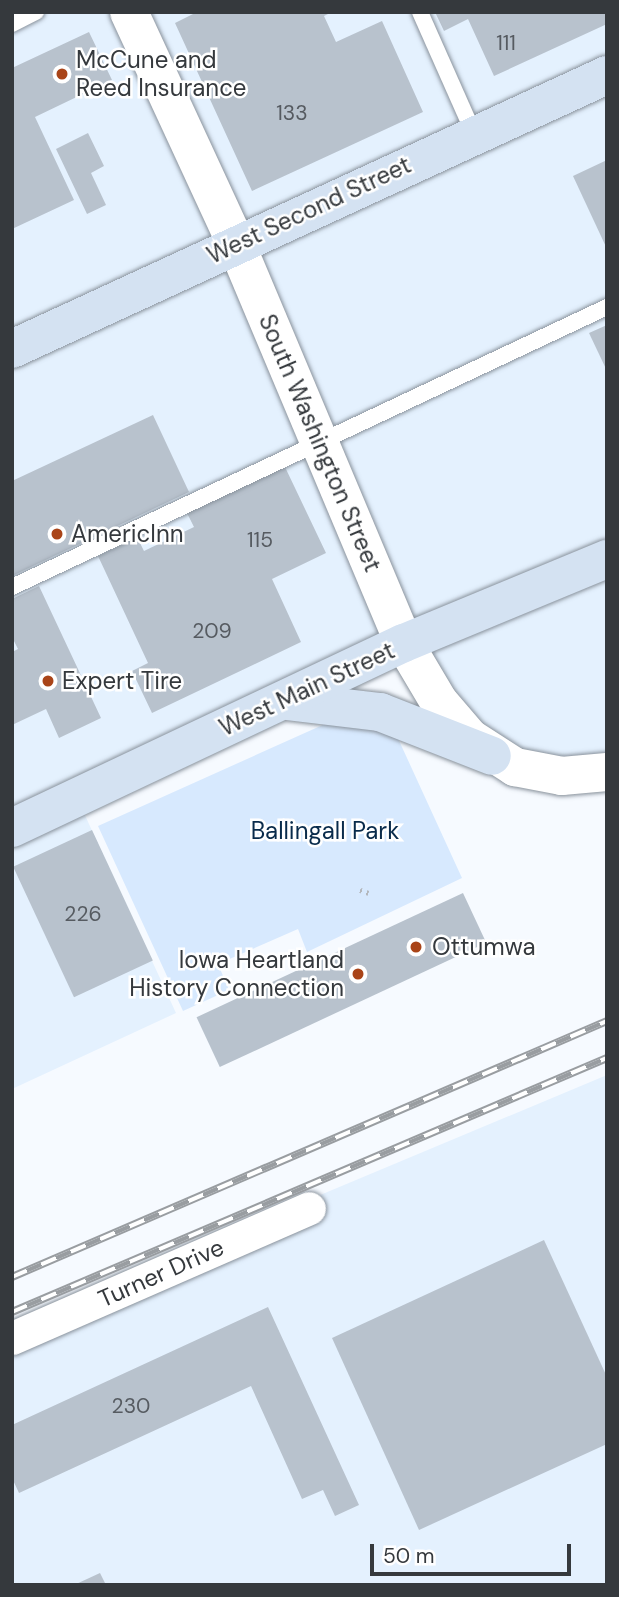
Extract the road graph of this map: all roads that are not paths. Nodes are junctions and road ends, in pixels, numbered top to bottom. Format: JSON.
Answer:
{"nodes":[{"id":1,"x":36,"y":12,"type":"edge"},
{"id":2,"x":129,"y":12,"type":"edge"},
{"id":3,"x":420,"y":12,"type":"edge"},
{"id":4,"x":12,"y":23,"type":"edge"},
{"id":5,"x":607,"y":75,"type":"edge"},
{"id":6,"x":474,"y":134,"type":"junction"},
{"id":7,"x":236,"y":244,"type":"junction"},
{"id":8,"x":607,"y":307,"type":"edge"},
{"id":9,"x":12,"y":349,"type":"edge"},
{"id":10,"x":320,"y":442,"type":"junction"},
{"id":11,"x":607,"y":559,"type":"edge"},
{"id":12,"x":12,"y":587,"type":"edge"},
{"id":13,"x":404,"y":643,"type":"junction"},
{"id":14,"x":281,"y":701,"type":"junction"},
{"id":15,"x":492,"y":756,"type":"junction"},
{"id":16,"x":607,"y":772,"type":"edge"},
{"id":17,"x":12,"y":828,"type":"edge"},
{"id":18,"x":309,"y":1209,"type":"dead end"},
{"id":19,"x":12,"y":1338,"type":"edge"}],
"edges":[{"from":1,"to":4,"type":"lane"},
{"from":2,"to":7,"type":"street","name":"South Washington Street"},
{"from":3,"to":6,"type":"lane"},
{"from":5,"to":6,"type":"main road","name":"West Second Street"},
{"from":6,"to":7,"type":"main road","name":"West Second Street"},
{"from":7,"to":9,"type":"main road","name":"West Second Street"},
{"from":7,"to":10,"type":"street","name":"South Washington Street"},
{"from":8,"to":10,"type":"lane"},
{"from":10,"to":12,"type":"lane"},
{"from":10,"to":13,"type":"street","name":"South Washington Street"},
{"from":11,"to":13,"type":"main road","name":"West Main Street"},
{"from":13,"to":14,"type":"main road","name":"West Main Street"},
{"from":13,"to":15,"type":"street","name":"South Washington Street"},
{"from":14,"to":15,"type":"main road"},
{"from":14,"to":17,"type":"main road","name":"West Main Street"},
{"from":15,"to":16,"type":"street"},
{"from":18,"to":19,"type":"street","name":"Turner Drive"}]}
